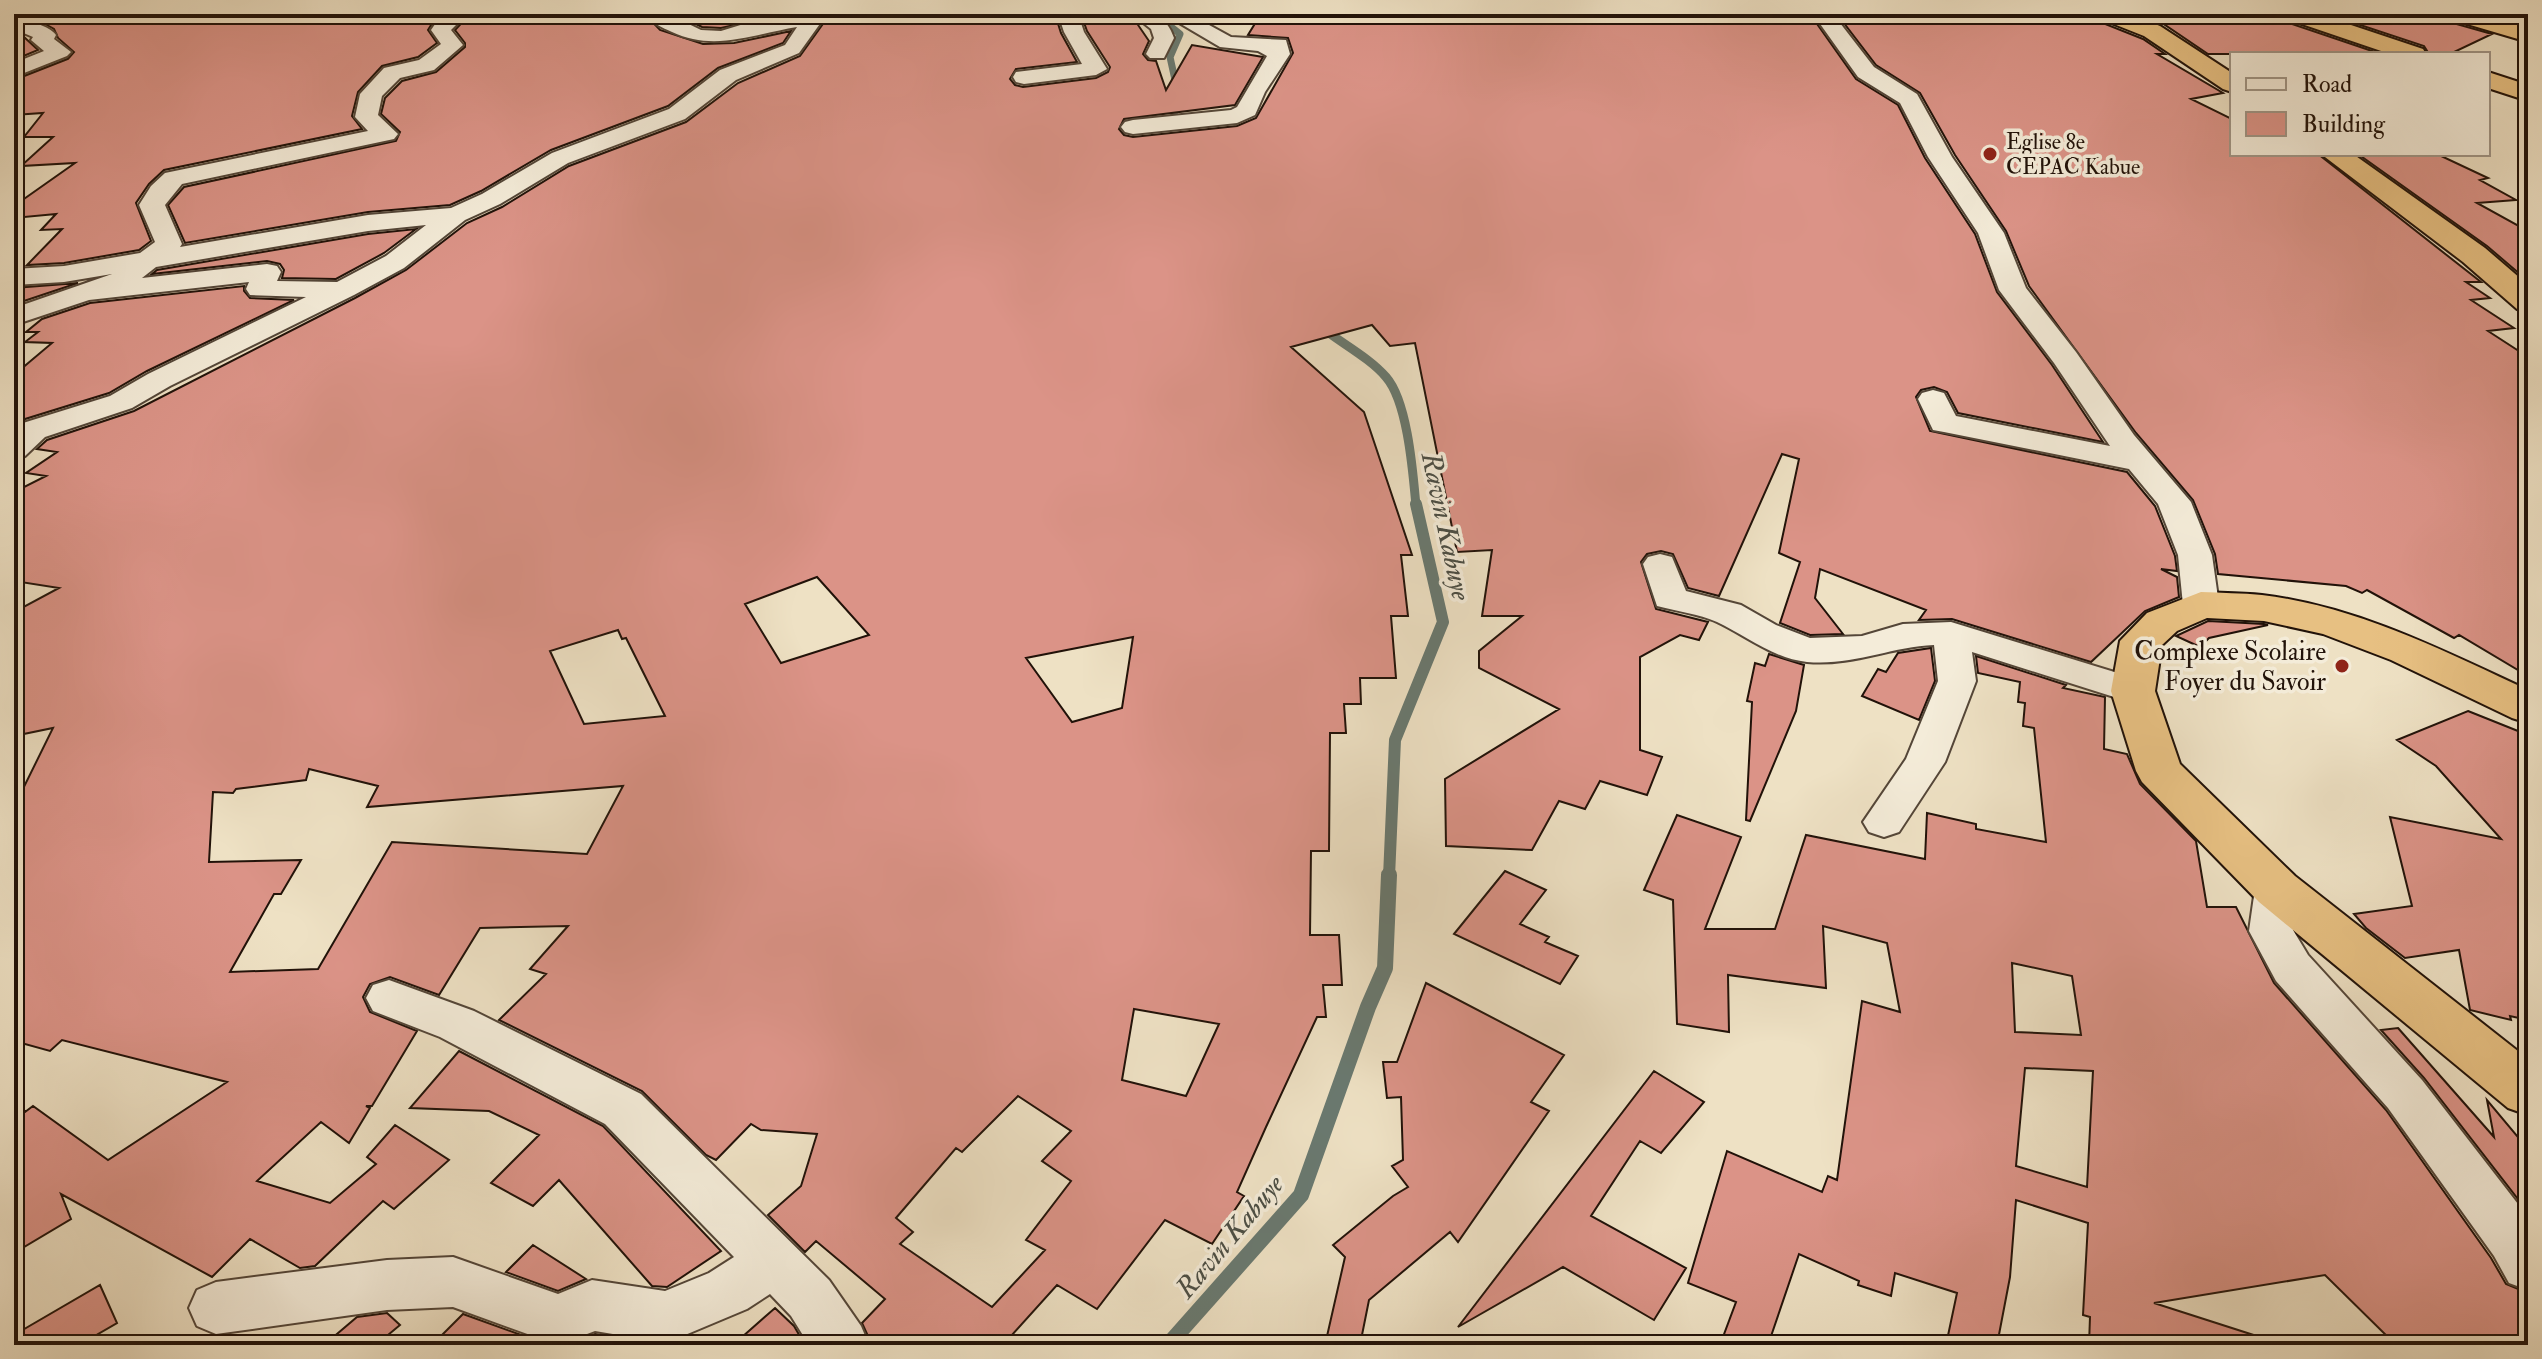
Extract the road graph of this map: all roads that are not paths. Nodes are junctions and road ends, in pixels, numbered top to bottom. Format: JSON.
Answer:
{"nodes":[{"id":1,"x":53,"y":14,"type":"edge"},
{"id":2,"x":457,"y":14,"type":"edge"},
{"id":3,"x":658,"y":14,"type":"edge"},
{"id":4,"x":1068,"y":14,"type":"edge"},
{"id":5,"x":1142,"y":14,"type":"edge"},
{"id":6,"x":1174,"y":14,"type":"edge"},
{"id":7,"x":1823,"y":14,"type":"edge"},
{"id":8,"x":2109,"y":14,"type":"edge"},
{"id":9,"x":2295,"y":14,"type":"edge"},
{"id":10,"x":2458,"y":14,"type":"edge"},
{"id":11,"x":814,"y":17,"type":"edge"},
{"id":12,"x":17,"y":20,"type":"edge"},
{"id":13,"x":2528,"y":35,"type":"edge"},
{"id":14,"x":2408,"y":52,"type":"edge"},
{"id":15,"x":1157,"y":54,"type":"dead end"},
{"id":16,"x":14,"y":71,"type":"edge"},
{"id":17,"x":1024,"y":77,"type":"dead end"},
{"id":18,"x":2490,"y":81,"type":"edge"},
{"id":19,"x":2230,"y":83,"type":"edge"},
{"id":20,"x":2528,"y":93,"type":"edge"},
{"id":21,"x":1133,"y":127,"type":"dead end"},
{"id":22,"x":2338,"y":156,"type":"edge"},
{"id":23,"x":456,"y":215,"type":"junction"},
{"id":24,"x":148,"y":260,"type":"junction"},
{"id":25,"x":14,"y":277,"type":"edge"},
{"id":26,"x":344,"y":289,"type":"junction"},
{"id":27,"x":85,"y":292,"type":"junction"},
{"id":28,"x":2528,"y":302,"type":"edge"},
{"id":29,"x":14,"y":317,"type":"edge"},
{"id":30,"x":1933,"y":399,"type":"dead end"},
{"id":31,"x":14,"y":449,"type":"edge"},
{"id":32,"x":2141,"y":462,"type":"junction"},
{"id":33,"x":1660,"y":564,"type":"dead end"},
{"id":34,"x":2201,"y":605,"type":"junction"},
{"id":35,"x":1951,"y":633,"type":"junction"},
{"id":36,"x":2133,"y":691,"type":"junction"},
{"id":37,"x":2528,"y":708,"type":"edge"},
{"id":38,"x":1884,"y":822,"type":"dead end"},
{"id":39,"x":2277,"y":889,"type":"junction"},
{"id":40,"x":389,"y":998,"type":"dead end"},
{"id":41,"x":2528,"y":1091,"type":"edge"},
{"id":42,"x":773,"y":1262,"type":"junction"},
{"id":43,"x":2528,"y":1266,"type":"edge"},
{"id":44,"x":216,"y":1308,"type":"dead end"},
{"id":45,"x":841,"y":1345,"type":"edge"}],
"edges":[{"from":1,"to":12,"type":"street"},
{"from":2,"to":24,"type":"street"},
{"from":3,"to":11,"type":"street"},
{"from":4,"to":17,"type":"street"},
{"from":5,"to":15,"type":"street"},
{"from":6,"to":21,"type":"street"},
{"from":7,"to":32,"type":"street"},
{"from":8,"to":19,"type":"highway"},
{"from":9,"to":14,"type":"highway"},
{"from":10,"to":13,"type":"highway"},
{"from":11,"to":23,"type":"street"},
{"from":12,"to":16,"type":"street"},
{"from":18,"to":20,"type":"highway"},
{"from":22,"to":28,"type":"highway"},
{"from":23,"to":24,"type":"street"},
{"from":23,"to":26,"type":"street"},
{"from":24,"to":25,"type":"street"},
{"from":24,"to":27,"type":"street"},
{"from":26,"to":27,"type":"street"},
{"from":26,"to":31,"type":"street"},
{"from":27,"to":29,"type":"street"},
{"from":30,"to":32,"type":"street"},
{"from":32,"to":34,"type":"street"},
{"from":33,"to":35,"type":"street"},
{"from":34,"to":36,"type":"highway"},
{"from":34,"to":37,"type":"highway"},
{"from":35,"to":36,"type":"street"},
{"from":35,"to":38,"type":"street"},
{"from":36,"to":39,"type":"highway"},
{"from":39,"to":41,"type":"highway"},
{"from":39,"to":43,"type":"street"},
{"from":40,"to":42,"type":"street"},
{"from":42,"to":44,"type":"street"},
{"from":42,"to":45,"type":"street"}]}
